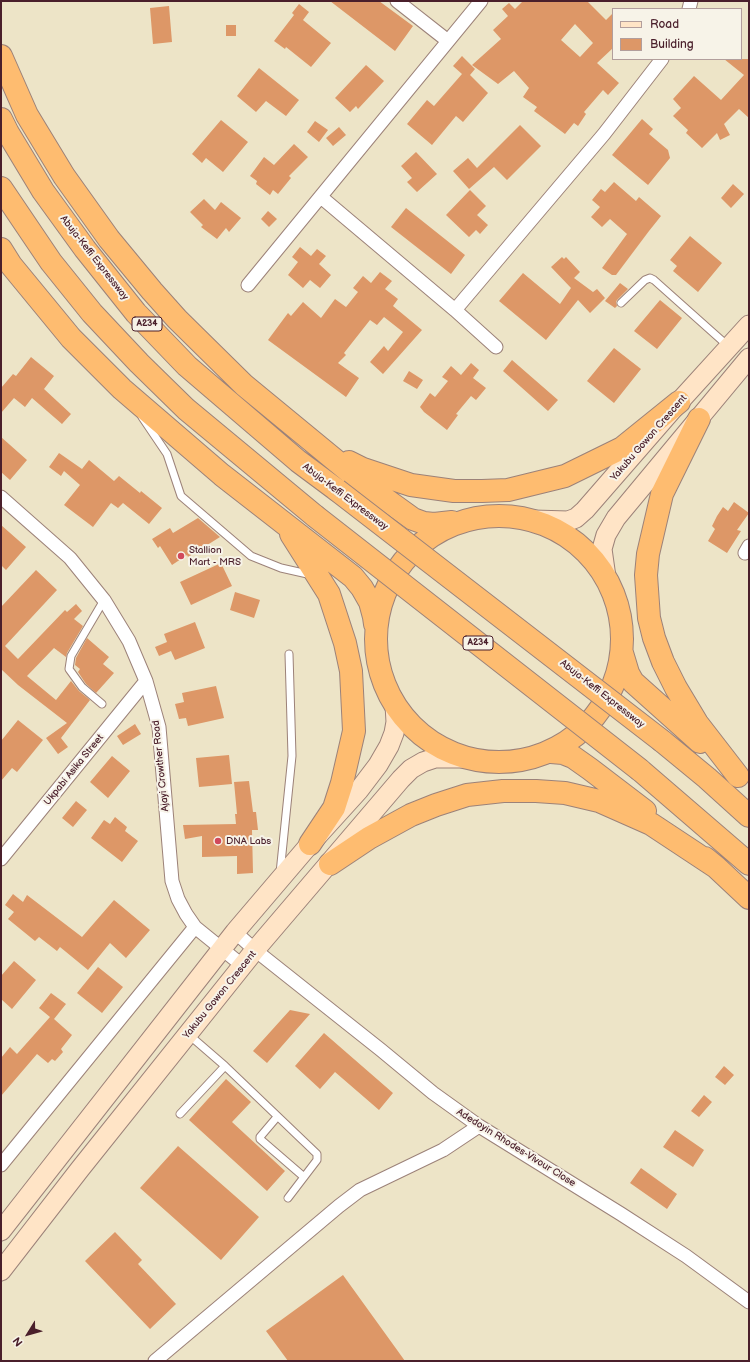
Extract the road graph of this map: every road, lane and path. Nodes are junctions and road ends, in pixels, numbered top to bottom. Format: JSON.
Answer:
{"nodes":[{"id":1,"x":397,"y":1,"type":"edge"},
{"id":2,"x":481,"y":1,"type":"edge"},
{"id":3,"x":448,"y":41,"type":"junction"},
{"id":4,"x":1,"y":56,"type":"edge"},
{"id":5,"x":661,"y":60,"type":"edge"},
{"id":6,"x":1,"y":119,"type":"edge"},
{"id":7,"x":1,"y":188,"type":"edge"},
{"id":8,"x":322,"y":197,"type":"junction"},
{"id":9,"x":1,"y":249,"type":"edge"},
{"id":10,"x":248,"y":285,"type":"dead end"},
{"id":11,"x":621,"y":303,"type":"dead end"},
{"id":12,"x":455,"y":310,"type":"junction"},
{"id":13,"x":742,"y":338,"type":"edge"},
{"id":14,"x":496,"y":347,"type":"dead end"},
{"id":15,"x":749,"y":358,"type":"edge"},
{"id":16,"x":122,"y":389,"type":"junction"},
{"id":17,"x":679,"y":402,"type":"junction"},
{"id":18,"x":699,"y":419,"type":"junction"},
{"id":19,"x":313,"y":442,"type":"junction"},
{"id":20,"x":1,"y":497,"type":"edge"},
{"id":21,"x":281,"y":520,"type":"junction"},
{"id":22,"x":534,"y":520,"type":"junction"},
{"id":23,"x":459,"y":522,"type":"junction"},
{"id":24,"x":318,"y":577,"type":"junction"},
{"id":25,"x":606,"y":577,"type":"junction"},
{"id":26,"x":104,"y":600,"type":"junction"},
{"id":27,"x":375,"y":634,"type":"junction"},
{"id":28,"x":622,"y":653,"type":"junction"},
{"id":29,"x":289,"y":654,"type":"dead end"},
{"id":30,"x":146,"y":681,"type":"junction"},
{"id":31,"x":392,"y":697,"type":"junction"},
{"id":32,"x":102,"y":704,"type":"dead end"},
{"id":33,"x":551,"y":752,"type":"junction"},
{"id":34,"x":465,"y":758,"type":"junction"},
{"id":35,"x":744,"y":781,"type":"edge"},
{"id":36,"x":749,"y":816,"type":"edge"},
{"id":37,"x":310,"y":844,"type":"junction"},
{"id":38,"x":1,"y":859,"type":"edge"},
{"id":39,"x":330,"y":864,"type":"junction"},
{"id":40,"x":749,"y":864,"type":"edge"},
{"id":41,"x":716,"y":867,"type":"junction"},
{"id":42,"x":280,"y":879,"type":"junction"},
{"id":43,"x":749,"y":898,"type":"edge"},
{"id":44,"x":195,"y":928,"type":"junction"},
{"id":45,"x":235,"y":932,"type":"junction"},
{"id":46,"x":222,"y":949,"type":"junction"},
{"id":47,"x":255,"y":950,"type":"junction"},
{"id":48,"x":242,"y":966,"type":"junction"},
{"id":49,"x":188,"y":1034,"type":"junction"},
{"id":50,"x":225,"y":1066,"type":"junction"},
{"id":51,"x":180,"y":1114,"type":"dead end"},
{"id":52,"x":277,"y":1117,"type":"junction"},
{"id":53,"x":479,"y":1126,"type":"junction"},
{"id":54,"x":1,"y":1164,"type":"edge"},
{"id":55,"x":304,"y":1177,"type":"junction"},
{"id":56,"x":288,"y":1198,"type":"dead end"},
{"id":57,"x":1,"y":1231,"type":"edge"},
{"id":58,"x":1,"y":1271,"type":"edge"},
{"id":59,"x":749,"y":1302,"type":"edge"},
{"id":60,"x":155,"y":1361,"type":"edge"}],
"edges":[{"from":1,"to":3,"type":"street"},
{"from":2,"to":3,"type":"street"},
{"from":3,"to":8,"type":"street"},
{"from":4,"to":19,"type":"highway"},
{"from":5,"to":12,"type":"street"},
{"from":6,"to":36,"type":"highway","name":"Abuja-Keffi Expressway","number":"A234","bridge":true},
{"from":7,"to":40,"type":"highway","number":"A234","bridge":true},
{"from":8,"to":10,"type":"street"},
{"from":8,"to":12,"type":"street"},
{"from":9,"to":16,"type":"highway"},
{"from":11,"to":13,"type":"lane"},
{"from":12,"to":14,"type":"street"},
{"from":13,"to":17,"type":"main road","name":"Yakubu Gowon Crescent"},
{"from":15,"to":18,"type":"main road"},
{"from":16,"to":21,"type":"highway"},
{"from":16,"to":24,"type":"lane"},
{"from":17,"to":19,"type":"highway"},
{"from":17,"to":22,"type":"main road","name":"Yakubu Gowon Crescent"},
{"from":18,"to":25,"type":"main road"},
{"from":18,"to":35,"type":"highway"},
{"from":19,"to":23,"type":"highway"},
{"from":20,"to":26,"type":"street","name":"Ajayi Crowther Road"},
{"from":21,"to":24,"type":"highway"},
{"from":21,"to":27,"type":"highway"},
{"from":22,"to":23,"type":"highway"},
{"from":22,"to":25,"type":"highway"},
{"from":23,"to":27,"type":"highway"},
{"from":24,"to":37,"type":"highway"},
{"from":25,"to":28,"type":"highway"},
{"from":26,"to":30,"type":"street","name":"Ajayi Crowther Road"},
{"from":26,"to":32,"type":"lane"},
{"from":27,"to":31,"type":"highway"},
{"from":28,"to":33,"type":"highway"},
{"from":28,"to":35,"type":"highway"},
{"from":29,"to":42,"type":"lane"},
{"from":30,"to":38,"type":"street","name":"Ukpabi Asika Street"},
{"from":30,"to":44,"type":"street","name":"Ajayi Crowther Road"},
{"from":31,"to":34,"type":"highway"},
{"from":31,"to":37,"type":"main road"},
{"from":33,"to":34,"type":"highway"},
{"from":33,"to":41,"type":"highway"},
{"from":34,"to":39,"type":"main road","name":"Yakubu Gowon Crescent"},
{"from":37,"to":42,"type":"main road"},
{"from":39,"to":41,"type":"highway"},
{"from":39,"to":47,"type":"main road","name":"Yakubu Gowon Crescent"},
{"from":41,"to":43,"type":"highway"},
{"from":42,"to":45,"type":"main road"},
{"from":44,"to":46,"type":"street","name":"Ajayi Crowther Road"},
{"from":44,"to":54,"type":"street"},
{"from":45,"to":46,"type":"main road"},
{"from":45,"to":47,"type":"street","name":"Adedoyin Rhodes-Vivour Close"},
{"from":46,"to":48,"type":"street","name":"Ajayi Crowther Road"},
{"from":46,"to":57,"type":"main road"},
{"from":47,"to":48,"type":"main road","name":"Yakubu Gowon Crescent"},
{"from":47,"to":53,"type":"street","name":"Adedoyin Rhodes-Vivour Close"},
{"from":48,"to":49,"type":"main road","name":"Yakubu Gowon Crescent"},
{"from":49,"to":50,"type":"lane"},
{"from":49,"to":58,"type":"main road","name":"Yakubu Gowon Crescent"},
{"from":50,"to":51,"type":"lane"},
{"from":50,"to":52,"type":"lane"},
{"from":52,"to":55,"type":"lane"},
{"from":52,"to":55,"type":"lane"},
{"from":53,"to":59,"type":"street","name":"Adedoyin Rhodes-Vivour Close"},
{"from":53,"to":60,"type":"street"},
{"from":55,"to":56,"type":"lane"}]}
